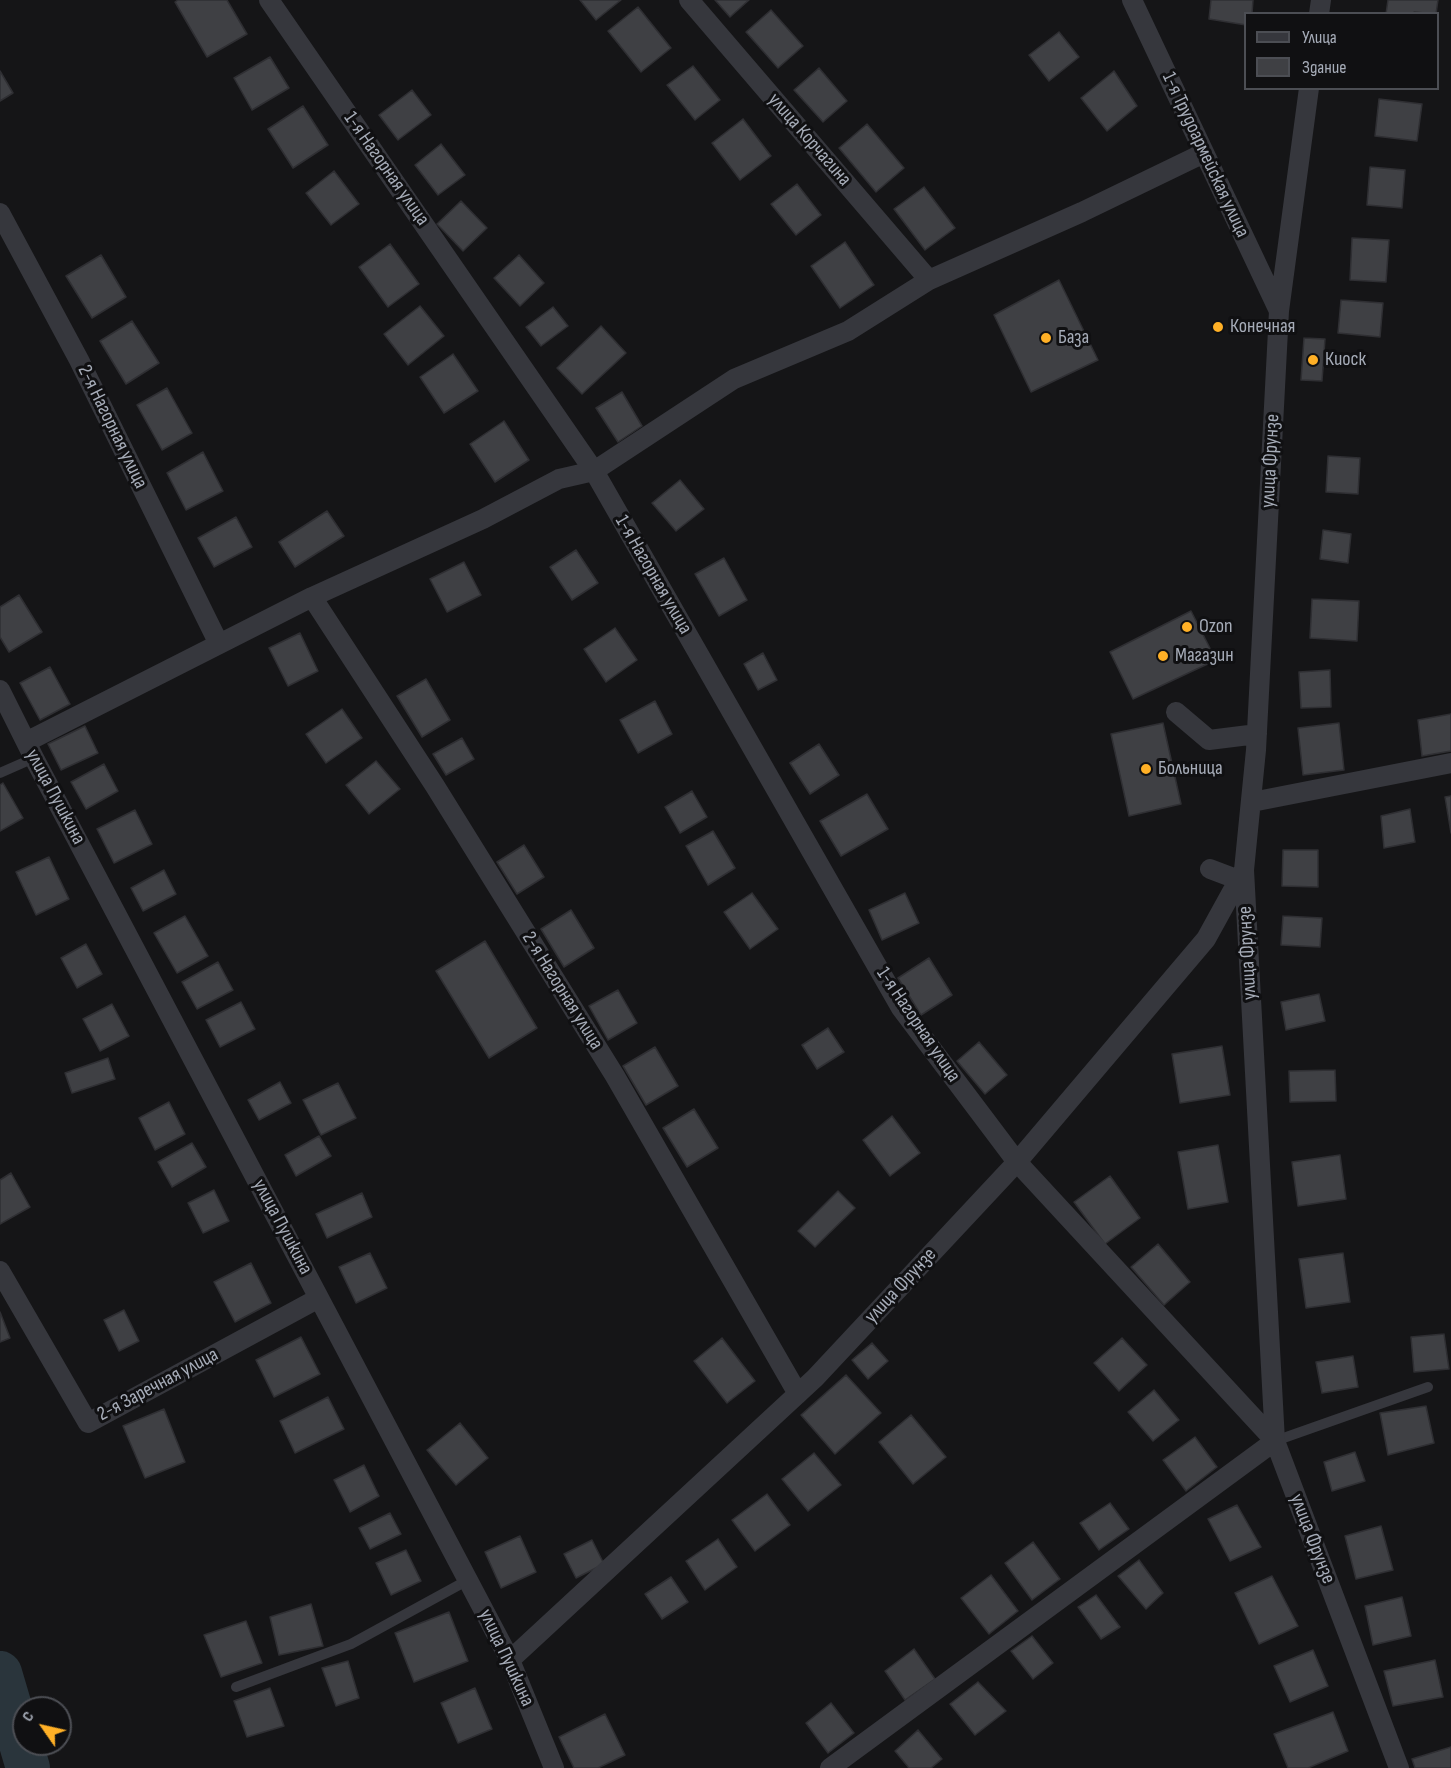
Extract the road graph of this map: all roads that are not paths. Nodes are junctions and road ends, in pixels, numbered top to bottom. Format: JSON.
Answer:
{"nodes":[{"id":1,"x":270,"y":0,"type":"edge"},
{"id":2,"x":689,"y":0,"type":"edge"},
{"id":3,"x":1132,"y":0,"type":"edge"},
{"id":4,"x":1309,"y":90,"type":"edge"},
{"id":5,"x":1204,"y":153,"type":"junction"},
{"id":6,"x":0,"y":213,"type":"edge"},
{"id":7,"x":929,"y":280,"type":"junction"},
{"id":8,"x":1279,"y":311,"type":"junction"},
{"id":9,"x":594,"y":471,"type":"junction"},
{"id":10,"x":312,"y":597,"type":"junction"},
{"id":11,"x":219,"y":644,"type":"junction"},
{"id":12,"x":0,"y":690,"type":"edge"},
{"id":13,"x":1176,"y":712,"type":"dead end"},
{"id":14,"x":1257,"y":734,"type":"junction"},
{"id":15,"x":30,"y":750,"type":"junction"},
{"id":16,"x":1451,"y":763,"type":"edge"},
{"id":17,"x":0,"y":773,"type":"edge"},
{"id":18,"x":1252,"y":802,"type":"junction"},
{"id":19,"x":1210,"y":869,"type":"dead end"},
{"id":20,"x":1241,"y":875,"type":"junction"},
{"id":21,"x":1017,"y":1162,"type":"junction"},
{"id":22,"x":0,"y":1271,"type":"edge"},
{"id":23,"x":319,"y":1298,"type":"junction"},
{"id":24,"x":1428,"y":1387,"type":"dead end"},
{"id":25,"x":798,"y":1394,"type":"junction"},
{"id":26,"x":1275,"y":1441,"type":"junction"},
{"id":27,"x":468,"y":1581,"type":"junction"},
{"id":28,"x":510,"y":1660,"type":"junction"},
{"id":29,"x":236,"y":1687,"type":"dead end"},
{"id":30,"x":554,"y":1768,"type":"edge"},
{"id":31,"x":830,"y":1768,"type":"edge"},
{"id":32,"x":1400,"y":1768,"type":"edge"}],
"edges":[{"from":1,"to":9,"type":"street","name":"1-я Нагорная улица"},
{"from":2,"to":7,"type":"street","name":"улица Корчагина"},
{"from":3,"to":5,"type":"street","name":"1-я Трудоармейская улица"},
{"from":4,"to":8,"type":"street","name":"улица Фрунзе"},
{"from":5,"to":7,"type":"street"},
{"from":5,"to":8,"type":"street","name":"1-я Трудоармейская улица"},
{"from":6,"to":11,"type":"street","name":"2-я Нагорная улица"},
{"from":7,"to":9,"type":"street"},
{"from":8,"to":14,"type":"street","name":"улица Фрунзе"},
{"from":9,"to":10,"type":"street"},
{"from":9,"to":21,"type":"street","name":"1-я Нагорная улица"},
{"from":10,"to":11,"type":"street"},
{"from":10,"to":25,"type":"street","name":"2-я Нагорная улица"},
{"from":11,"to":15,"type":"street"},
{"from":12,"to":15,"type":"street","name":"улица Пушкина"},
{"from":13,"to":14,"type":"street"},
{"from":14,"to":18,"type":"street","name":"улица Фрунзе"},
{"from":15,"to":17,"type":"lane"},
{"from":15,"to":23,"type":"street","name":"улица Пушкина"},
{"from":16,"to":18,"type":"street"},
{"from":18,"to":20,"type":"street","name":"улица Фрунзе"},
{"from":19,"to":20,"type":"street"},
{"from":20,"to":21,"type":"street","name":"улица Фрунзе"},
{"from":20,"to":26,"type":"street","name":"улица Фрунзе"},
{"from":21,"to":25,"type":"street","name":"улица Фрунзе"},
{"from":21,"to":26,"type":"street","name":"1-я Нагорная улица"},
{"from":22,"to":23,"type":"street","name":"2-я Заречная улица"},
{"from":23,"to":27,"type":"street","name":"улица Пушкина"},
{"from":24,"to":26,"type":"lane"},
{"from":25,"to":28,"type":"street","name":"улица Фрунзе"},
{"from":26,"to":31,"type":"street"},
{"from":26,"to":32,"type":"street","name":"улица Фрунзе"},
{"from":27,"to":28,"type":"street","name":"улица Пушкина"},
{"from":27,"to":29,"type":"lane"},
{"from":28,"to":30,"type":"street","name":"улица Пушкина"}]}
